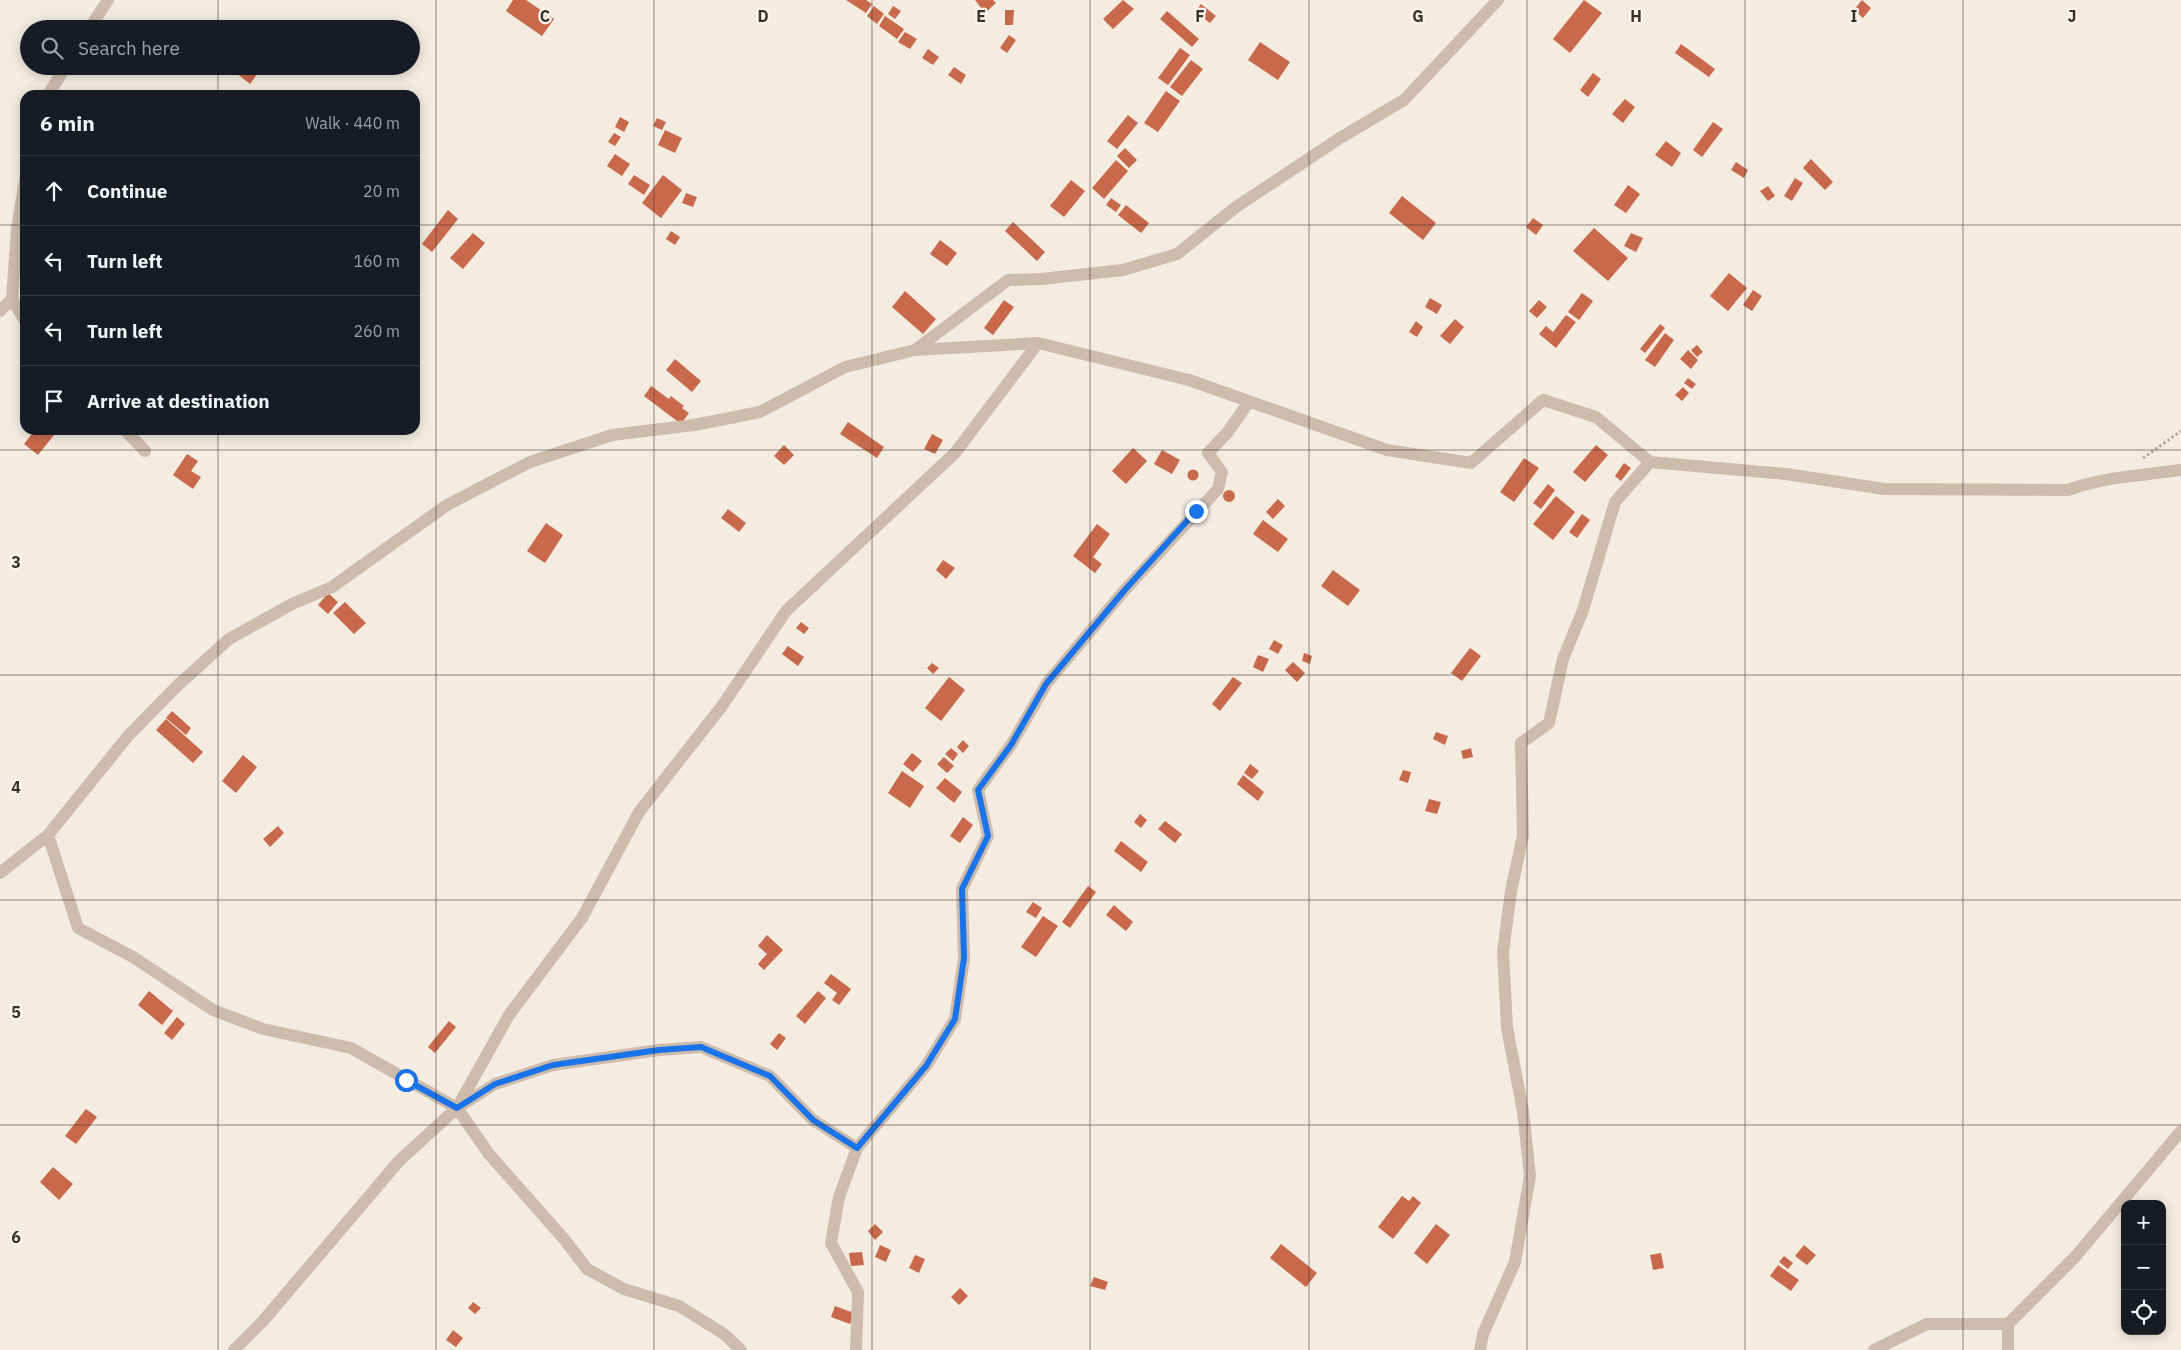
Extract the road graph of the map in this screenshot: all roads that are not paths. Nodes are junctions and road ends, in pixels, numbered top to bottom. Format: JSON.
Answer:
{"nodes":[{"id":1,"x":108,"y":0,"type":"edge"},
{"id":2,"x":1498,"y":0,"type":"edge"},
{"id":3,"x":95,"y":20,"type":"edge"},
{"id":4,"x":60,"y":75,"type":"edge"},
{"id":5,"x":51,"y":90,"type":"edge"},
{"id":6,"x":20,"y":211,"type":"edge"},
{"id":7,"x":12,"y":299,"type":"junction"},
{"id":8,"x":0,"y":311,"type":"edge"},
{"id":9,"x":20,"y":312,"type":"edge"},
{"id":10,"x":1038,"y":343,"type":"junction"},
{"id":11,"x":915,"y":350,"type":"junction"},
{"id":12,"x":1249,"y":402,"type":"junction"},
{"id":13,"x":131,"y":435,"type":"edge"},
{"id":14,"x":145,"y":451,"type":"dead end"},
{"id":15,"x":1650,"y":462,"type":"junction"},
{"id":16,"x":2181,"y":470,"type":"edge"},
{"id":17,"x":48,"y":835,"type":"junction"},
{"id":18,"x":0,"y":873,"type":"edge"},
{"id":19,"x":457,"y":1108,"type":"junction"},
{"id":20,"x":2181,"y":1131,"type":"edge"},
{"id":21,"x":857,"y":1148,"type":"junction"},
{"id":22,"x":2008,"y":1324,"type":"junction"},
{"id":23,"x":234,"y":1350,"type":"edge"},
{"id":24,"x":741,"y":1350,"type":"edge"},
{"id":25,"x":856,"y":1350,"type":"edge"},
{"id":26,"x":1480,"y":1350,"type":"edge"},
{"id":27,"x":1874,"y":1350,"type":"edge"},
{"id":28,"x":2008,"y":1350,"type":"edge"}],
"edges":[{"from":1,"to":3,"type":"street"},
{"from":2,"to":11,"type":"street"},
{"from":4,"to":5,"type":"street"},
{"from":6,"to":7,"type":"street"},
{"from":7,"to":8,"type":"street"},
{"from":7,"to":9,"type":"street"},
{"from":10,"to":11,"type":"street"},
{"from":10,"to":12,"type":"street"},
{"from":10,"to":19,"type":"street"},
{"from":11,"to":17,"type":"street"},
{"from":12,"to":15,"type":"street"},
{"from":12,"to":21,"type":"street"},
{"from":13,"to":14,"type":"street"},
{"from":15,"to":16,"type":"street"},
{"from":15,"to":26,"type":"street"},
{"from":17,"to":18,"type":"street"},
{"from":17,"to":19,"type":"street"},
{"from":19,"to":21,"type":"street"},
{"from":19,"to":23,"type":"street"},
{"from":19,"to":24,"type":"street"},
{"from":20,"to":22,"type":"street"},
{"from":21,"to":25,"type":"street"},
{"from":22,"to":27,"type":"street"},
{"from":22,"to":28,"type":"street"}]}
